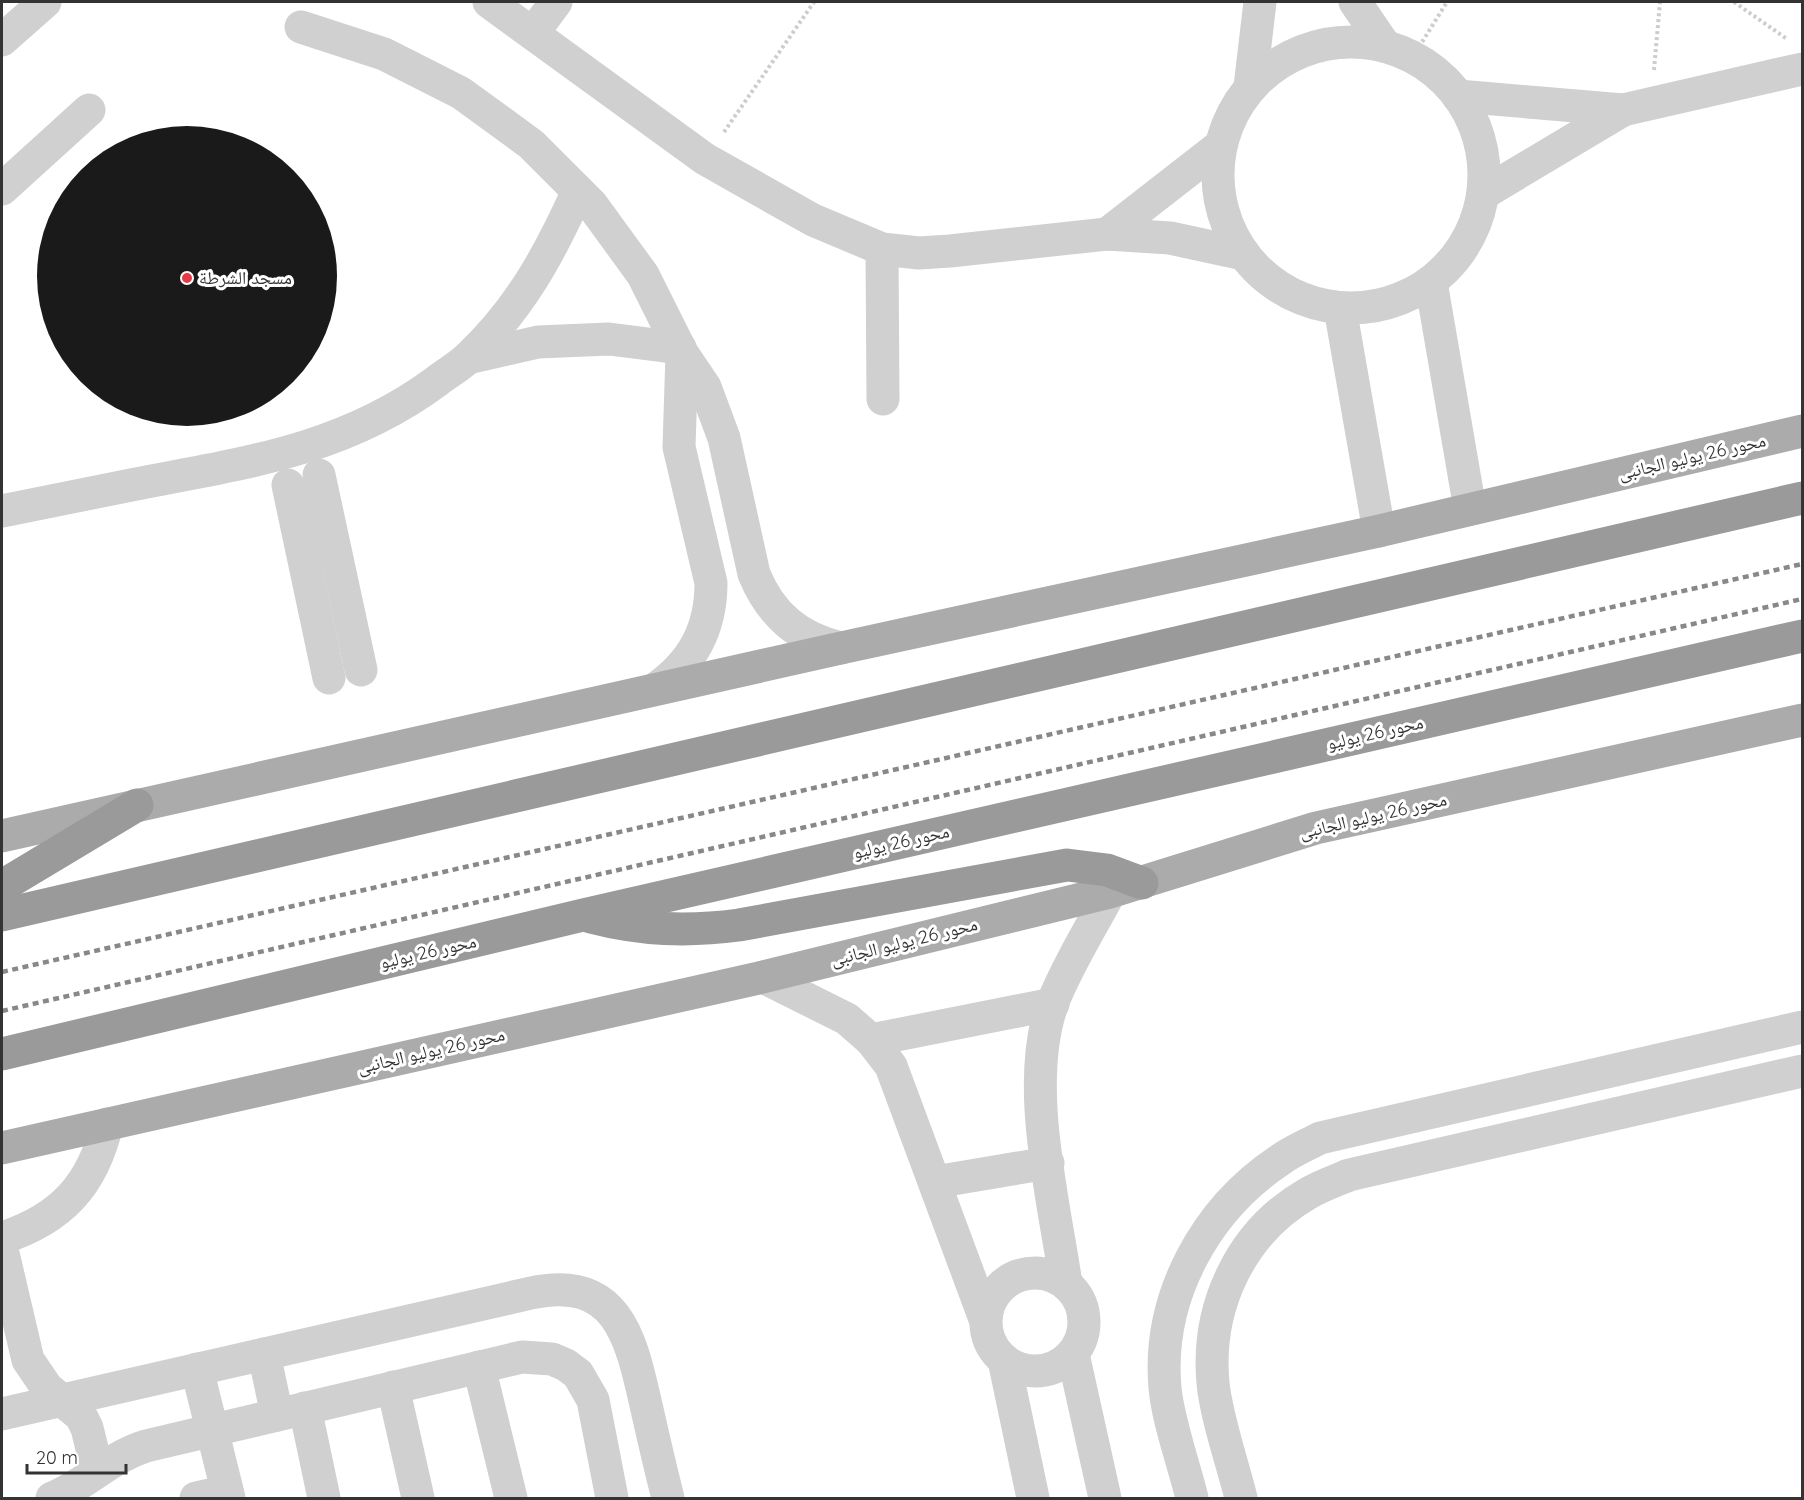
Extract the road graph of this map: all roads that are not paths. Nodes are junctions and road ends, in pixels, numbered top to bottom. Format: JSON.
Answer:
{"nodes":[{"id":1,"x":45,"y":2,"type":"edge"},
{"id":2,"x":489,"y":2,"type":"edge"},
{"id":3,"x":556,"y":2,"type":"edge"},
{"id":4,"x":1260,"y":2,"type":"edge"},
{"id":5,"x":1355,"y":2,"type":"edge"},
{"id":6,"x":301,"y":27,"type":"dead end"},
{"id":7,"x":533,"y":33,"type":"junction"},
{"id":8,"x":2,"y":40,"type":"edge"},
{"id":9,"x":1399,"y":52,"type":"junction"},
{"id":10,"x":1799,"y":57,"type":"edge"},
{"id":11,"x":1250,"y":87,"type":"junction"},
{"id":12,"x":1458,"y":96,"type":"junction"},
{"id":13,"x":1637,"y":107,"type":"junction"},
{"id":14,"x":89,"y":110,"type":"dead end"},
{"id":15,"x":1220,"y":146,"type":"junction"},
{"id":16,"x":2,"y":189,"type":"edge"},
{"id":17,"x":578,"y":191,"type":"junction"},
{"id":18,"x":1484,"y":193,"type":"junction"},
{"id":19,"x":1107,"y":234,"type":"junction"},
{"id":20,"x":882,"y":249,"type":"junction"},
{"id":21,"x":1244,"y":254,"type":"junction"},
{"id":22,"x":1431,"y":282,"type":"junction"},
{"id":23,"x":1340,"y":308,"type":"junction"},
{"id":24,"x":681,"y":350,"type":"junction"},
{"id":25,"x":468,"y":358,"type":"junction"},
{"id":26,"x":883,"y":399,"type":"dead end"},
{"id":27,"x":1803,"y":431,"type":"edge"},
{"id":28,"x":319,"y":475,"type":"dead end"},
{"id":29,"x":288,"y":485,"type":"dead end"},
{"id":30,"x":1803,"y":498,"type":"edge"},
{"id":31,"x":1470,"y":509,"type":"junction"},
{"id":32,"x":2,"y":511,"type":"edge"},
{"id":33,"x":1378,"y":531,"type":"junction"},
{"id":34,"x":1803,"y":636,"type":"edge"},
{"id":35,"x":841,"y":648,"type":"junction"},
{"id":36,"x":361,"y":670,"type":"dead end"},
{"id":37,"x":329,"y":678,"type":"dead end"},
{"id":38,"x":655,"y":689,"type":"junction"},
{"id":39,"x":1803,"y":720,"type":"edge"},
{"id":40,"x":136,"y":805,"type":"junction"},
{"id":41,"x":2,"y":836,"type":"edge"},
{"id":42,"x":1142,"y":883,"type":"junction"},
{"id":43,"x":2,"y":886,"type":"edge"},
{"id":44,"x":1110,"y":892,"type":"junction"},
{"id":45,"x":2,"y":915,"type":"edge"},
{"id":46,"x":583,"y":915,"type":"junction"},
{"id":47,"x":763,"y":977,"type":"junction"},
{"id":48,"x":1053,"y":1004,"type":"junction"},
{"id":49,"x":1803,"y":1027,"type":"edge"},
{"id":50,"x":871,"y":1040,"type":"junction"},
{"id":51,"x":2,"y":1054,"type":"edge"},
{"id":52,"x":1803,"y":1071,"type":"edge"},
{"id":53,"x":108,"y":1124,"type":"junction"},
{"id":54,"x":2,"y":1148,"type":"edge"},
{"id":55,"x":1048,"y":1163,"type":"junction"},
{"id":56,"x":935,"y":1182,"type":"junction"},
{"id":57,"x":2,"y":1238,"type":"edge"},
{"id":58,"x":2,"y":1249,"type":"edge"},
{"id":59,"x":1066,"y":1284,"type":"junction"},
{"id":60,"x":986,"y":1319,"type":"junction"},
{"id":61,"x":264,"y":1354,"type":"junction"},
{"id":62,"x":1073,"y":1354,"type":"junction"},
{"id":63,"x":1004,"y":1360,"type":"junction"},
{"id":64,"x":479,"y":1367,"type":"junction"},
{"id":65,"x":197,"y":1369,"type":"junction"},
{"id":66,"x":393,"y":1387,"type":"junction"},
{"id":67,"x":60,"y":1400,"type":"junction"},
{"id":68,"x":291,"y":1412,"type":"junction"},
{"id":69,"x":2,"y":1414,"type":"edge"},
{"id":70,"x":213,"y":1430,"type":"junction"},
{"id":71,"x":97,"y":1469,"type":"junction"},
{"id":72,"x":217,"y":1496,"type":"edge"},
{"id":73,"x":52,"y":1498,"type":"edge"},
{"id":74,"x":324,"y":1498,"type":"edge"},
{"id":75,"x":418,"y":1498,"type":"edge"},
{"id":76,"x":511,"y":1498,"type":"edge"},
{"id":77,"x":612,"y":1498,"type":"edge"},
{"id":78,"x":668,"y":1498,"type":"edge"},
{"id":79,"x":1033,"y":1498,"type":"edge"},
{"id":80,"x":1105,"y":1498,"type":"edge"},
{"id":81,"x":1192,"y":1498,"type":"edge"},
{"id":82,"x":1241,"y":1498,"type":"edge"}],
"edges":[{"from":1,"to":8,"type":"street"},
{"from":2,"to":7,"type":"street"},
{"from":3,"to":7,"type":"street"},
{"from":4,"to":11,"type":"street"},
{"from":5,"to":9,"type":"street"},
{"from":6,"to":17,"type":"street"},
{"from":7,"to":20,"type":"street"},
{"from":9,"to":11,"type":"street"},
{"from":9,"to":12,"type":"street"},
{"from":10,"to":13,"type":"street"},
{"from":11,"to":15,"type":"street"},
{"from":12,"to":13,"type":"street"},
{"from":12,"to":18,"type":"street"},
{"from":13,"to":18,"type":"street"},
{"from":14,"to":16,"type":"street"},
{"from":15,"to":19,"type":"street"},
{"from":15,"to":21,"type":"street"},
{"from":17,"to":24,"type":"street"},
{"from":17,"to":25,"type":"street"},
{"from":18,"to":22,"type":"street"},
{"from":19,"to":20,"type":"street"},
{"from":19,"to":21,"type":"street"},
{"from":20,"to":26,"type":"street"},
{"from":21,"to":23,"type":"street"},
{"from":22,"to":23,"type":"street"},
{"from":22,"to":31,"type":"street"},
{"from":23,"to":33,"type":"street"},
{"from":24,"to":25,"type":"street"},
{"from":24,"to":35,"type":"street"},
{"from":24,"to":38,"type":"street"},
{"from":25,"to":32,"type":"street"},
{"from":27,"to":31,"type":"main road","name":"محور 26 يوليو الجانبى"},
{"from":28,"to":36,"type":"street"},
{"from":29,"to":37,"type":"street"},
{"from":30,"to":45,"type":"highway"},
{"from":31,"to":33,"type":"main road","name":"محور 26 يوليو الجانبى"},
{"from":33,"to":35,"type":"main road","name":"محور 26 يوليو الجانبى"},
{"from":34,"to":46,"type":"highway","name":"محور 26 يوليو"},
{"from":35,"to":38,"type":"main road","name":"محور 26 يوليو الجانبى"},
{"from":38,"to":40,"type":"main road","name":"محور 26 يوليو الجانبى"},
{"from":39,"to":42,"type":"main road","name":"محور 26 يوليو الجانبى"},
{"from":40,"to":41,"type":"main road","name":"محور 26 يوليو الجانبى"},
{"from":40,"to":43,"type":"highway"},
{"from":42,"to":44,"type":"main road","name":"محور 26 يوليو الجانبى"},
{"from":42,"to":46,"type":"highway"},
{"from":44,"to":47,"type":"main road","name":"محور 26 يوليو الجانبى"},
{"from":44,"to":48,"type":"street"},
{"from":46,"to":51,"type":"highway","name":"محور 26 يوليو"},
{"from":47,"to":50,"type":"street"},
{"from":47,"to":53,"type":"main road","name":"محور 26 يوليو الجانبى"},
{"from":48,"to":50,"type":"street"},
{"from":48,"to":55,"type":"street"},
{"from":49,"to":81,"type":"street"},
{"from":50,"to":56,"type":"street"},
{"from":52,"to":82,"type":"street"},
{"from":53,"to":54,"type":"main road","name":"محور 26 يوليو الجانبى"},
{"from":53,"to":57,"type":"street"},
{"from":55,"to":56,"type":"street"},
{"from":55,"to":59,"type":"street"},
{"from":56,"to":60,"type":"street"},
{"from":58,"to":67,"type":"street"},
{"from":59,"to":60,"type":"street"},
{"from":59,"to":62,"type":"street"},
{"from":60,"to":63,"type":"street"},
{"from":61,"to":65,"type":"street"},
{"from":61,"to":68,"type":"street"},
{"from":61,"to":78,"type":"street"},
{"from":62,"to":63,"type":"street"},
{"from":62,"to":80,"type":"street"},
{"from":63,"to":79,"type":"street"},
{"from":64,"to":66,"type":"street"},
{"from":64,"to":76,"type":"street"},
{"from":64,"to":77,"type":"street"},
{"from":65,"to":67,"type":"street"},
{"from":65,"to":70,"type":"street"},
{"from":66,"to":68,"type":"street"},
{"from":66,"to":75,"type":"street"},
{"from":67,"to":69,"type":"street"},
{"from":67,"to":71,"type":"street"},
{"from":68,"to":70,"type":"street"},
{"from":68,"to":74,"type":"street"},
{"from":70,"to":71,"type":"street"},
{"from":70,"to":72,"type":"street"},
{"from":71,"to":73,"type":"street"}]}
